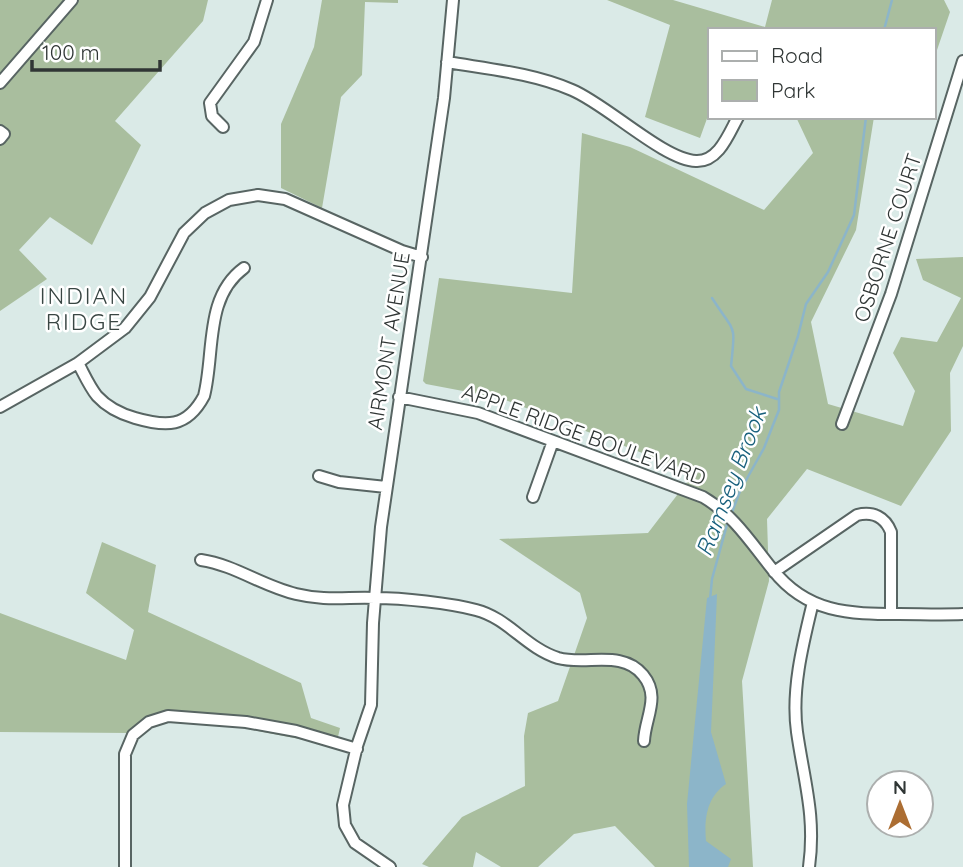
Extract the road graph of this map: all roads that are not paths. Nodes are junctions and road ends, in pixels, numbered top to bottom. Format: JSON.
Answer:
{"nodes":[{"id":1,"x":72,"y":0,"type":"edge"},
{"id":2,"x":267,"y":0,"type":"edge"},
{"id":3,"x":453,"y":0,"type":"edge"},
{"id":4,"x":963,"y":61,"type":"edge"},
{"id":5,"x":447,"y":62,"type":"junction"},
{"id":6,"x":0,"y":83,"type":"edge"},
{"id":7,"x":737,"y":119,"type":"edge"},
{"id":8,"x":223,"y":127,"type":"dead end"},
{"id":9,"x":0,"y":131,"type":"edge"},
{"id":10,"x":0,"y":139,"type":"edge"},
{"id":11,"x":422,"y":257,"type":"junction"},
{"id":12,"x":244,"y":268,"type":"dead end"},
{"id":13,"x":78,"y":363,"type":"junction"},
{"id":14,"x":399,"y":397,"type":"junction"},
{"id":15,"x":0,"y":407,"type":"edge"},
{"id":16,"x":842,"y":424,"type":"dead end"},
{"id":17,"x":553,"y":441,"type":"junction"},
{"id":18,"x":319,"y":476,"type":"dead end"},
{"id":19,"x":386,"y":487,"type":"junction"},
{"id":20,"x":533,"y":497,"type":"dead end"},
{"id":21,"x":201,"y":560,"type":"dead end"},
{"id":22,"x":774,"y":572,"type":"junction"},
{"id":23,"x":375,"y":598,"type":"junction"},
{"id":24,"x":813,"y":603,"type":"junction"},
{"id":25,"x":891,"y":614,"type":"junction"},
{"id":26,"x":963,"y":614,"type":"edge"},
{"id":27,"x":644,"y":741,"type":"dead end"},
{"id":28,"x":357,"y":749,"type":"junction"},
{"id":29,"x":124,"y":867,"type":"edge"},
{"id":30,"x":390,"y":867,"type":"edge"},
{"id":31,"x":809,"y":867,"type":"edge"}],
"edges":[{"from":1,"to":6,"type":"street"},
{"from":2,"to":8,"type":"street"},
{"from":3,"to":5,"type":"street","name":"AIRMONT AVENUE"},
{"from":4,"to":16,"type":"street","name":"OSBORNE COURT"},
{"from":5,"to":7,"type":"street"},
{"from":5,"to":11,"type":"street","name":"AIRMONT AVENUE"},
{"from":9,"to":10,"type":"street"},
{"from":11,"to":13,"type":"street"},
{"from":11,"to":14,"type":"street","name":"AIRMONT AVENUE"},
{"from":12,"to":13,"type":"street"},
{"from":13,"to":15,"type":"street"},
{"from":14,"to":17,"type":"street","name":"APPLE RIDGE BOULEVARD"},
{"from":14,"to":19,"type":"street","name":"AIRMONT AVENUE"},
{"from":17,"to":20,"type":"street"},
{"from":17,"to":22,"type":"street","name":"APPLE RIDGE BOULEVARD"},
{"from":18,"to":19,"type":"street"},
{"from":19,"to":23,"type":"street","name":"AIRMONT AVENUE"},
{"from":21,"to":23,"type":"street"},
{"from":22,"to":24,"type":"street","name":"APPLE RIDGE BOULEVARD"},
{"from":22,"to":25,"type":"street"},
{"from":23,"to":27,"type":"street"},
{"from":23,"to":28,"type":"street","name":"AIRMONT AVENUE"},
{"from":24,"to":25,"type":"street","name":"APPLE RIDGE BOULEVARD"},
{"from":24,"to":31,"type":"street"},
{"from":25,"to":26,"type":"street","name":"APPLE RIDGE BOULEVARD"},
{"from":28,"to":29,"type":"street"},
{"from":28,"to":30,"type":"street","name":"AIRMONT AVENUE"}]}
